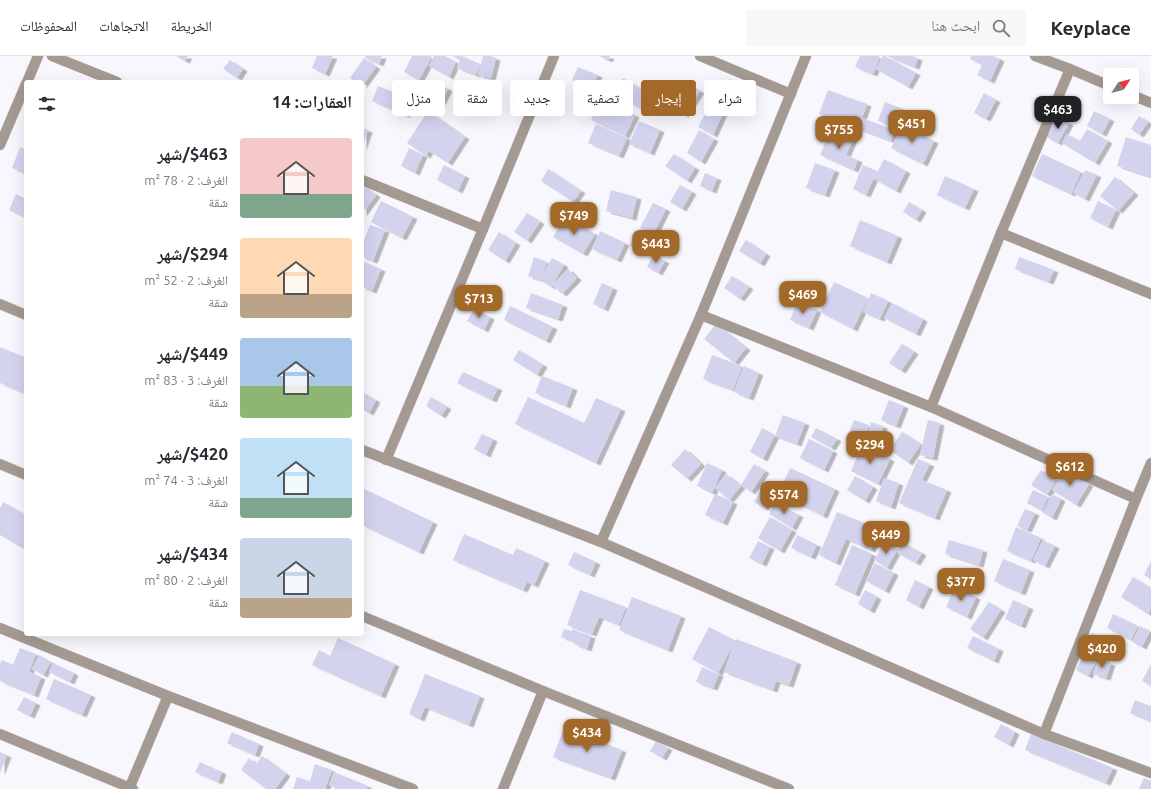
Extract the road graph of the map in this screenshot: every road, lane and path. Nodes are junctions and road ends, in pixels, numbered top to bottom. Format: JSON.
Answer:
{"nodes":[{"id":1,"x":38,"y":56,"type":"edge"},
{"id":2,"x":52,"y":56,"type":"edge"},
{"id":3,"x":554,"y":56,"type":"edge"},
{"id":4,"x":700,"y":56,"type":"edge"},
{"id":5,"x":806,"y":56,"type":"edge"},
{"id":6,"x":1035,"y":56,"type":"edge"},
{"id":7,"x":1070,"y":69,"type":"junction"},
{"id":8,"x":27,"y":80,"type":"edge"},
{"id":9,"x":112,"y":80,"type":"edge"},
{"id":10,"x":1103,"y":83,"type":"edge"},
{"id":11,"x":24,"y":88,"type":"edge"},
{"id":12,"x":791,"y":94,"type":"junction"},
{"id":13,"x":1139,"y":98,"type":"edge"},
{"id":14,"x":1151,"y":103,"type":"edge"},
{"id":15,"x":0,"y":144,"type":"edge"},
{"id":16,"x":364,"y":181,"type":"edge"},
{"id":17,"x":483,"y":229,"type":"junction"},
{"id":18,"x":1001,"y":233,"type":"junction"},
{"id":19,"x":1151,"y":294,"type":"edge"},
{"id":20,"x":0,"y":304,"type":"edge"},
{"id":21,"x":24,"y":314,"type":"edge"},
{"id":22,"x":702,"y":315,"type":"junction"},
{"id":23,"x":931,"y":407,"type":"junction"},
{"id":24,"x":364,"y":451,"type":"edge"},
{"id":25,"x":386,"y":460,"type":"junction"},
{"id":26,"x":1151,"y":462,"type":"edge"},
{"id":27,"x":0,"y":464,"type":"edge"},
{"id":28,"x":24,"y":474,"type":"edge"},
{"id":29,"x":1136,"y":499,"type":"junction"},
{"id":30,"x":602,"y":542,"type":"junction"},
{"id":31,"x":364,"y":617,"type":"edge"},
{"id":32,"x":0,"y":628,"type":"edge"},
{"id":33,"x":543,"y":691,"type":"junction"},
{"id":34,"x":168,"y":696,"type":"junction"},
{"id":35,"x":0,"y":734,"type":"edge"},
{"id":36,"x":1044,"y":734,"type":"junction"},
{"id":37,"x":1151,"y":773,"type":"edge"},
{"id":38,"x":131,"y":789,"type":"edge"},
{"id":39,"x":413,"y":789,"type":"edge"},
{"id":40,"x":503,"y":789,"type":"edge"},
{"id":41,"x":789,"y":789,"type":"edge"}],
"edges":[{"from":1,"to":8,"type":"street"},
{"from":2,"to":9,"type":"street"},
{"from":3,"to":17,"type":"street"},
{"from":4,"to":12,"type":"street"},
{"from":5,"to":12,"type":"street"},
{"from":6,"to":7,"type":"street"},
{"from":7,"to":10,"type":"street"},
{"from":7,"to":18,"type":"street"},
{"from":11,"to":15,"type":"street"},
{"from":12,"to":22,"type":"street"},
{"from":13,"to":14,"type":"street"},
{"from":16,"to":17,"type":"street"},
{"from":17,"to":25,"type":"street"},
{"from":18,"to":19,"type":"street"},
{"from":18,"to":23,"type":"street"},
{"from":20,"to":21,"type":"street"},
{"from":22,"to":23,"type":"street"},
{"from":22,"to":30,"type":"street"},
{"from":23,"to":29,"type":"street"},
{"from":24,"to":25,"type":"street"},
{"from":25,"to":30,"type":"street"},
{"from":26,"to":29,"type":"street"},
{"from":27,"to":28,"type":"street"},
{"from":29,"to":36,"type":"street"},
{"from":30,"to":36,"type":"street"},
{"from":31,"to":33,"type":"street"},
{"from":32,"to":34,"type":"street"},
{"from":33,"to":40,"type":"street"},
{"from":33,"to":41,"type":"street"},
{"from":34,"to":38,"type":"street"},
{"from":34,"to":39,"type":"street"},
{"from":35,"to":38,"type":"street"},
{"from":36,"to":37,"type":"street"}]}
